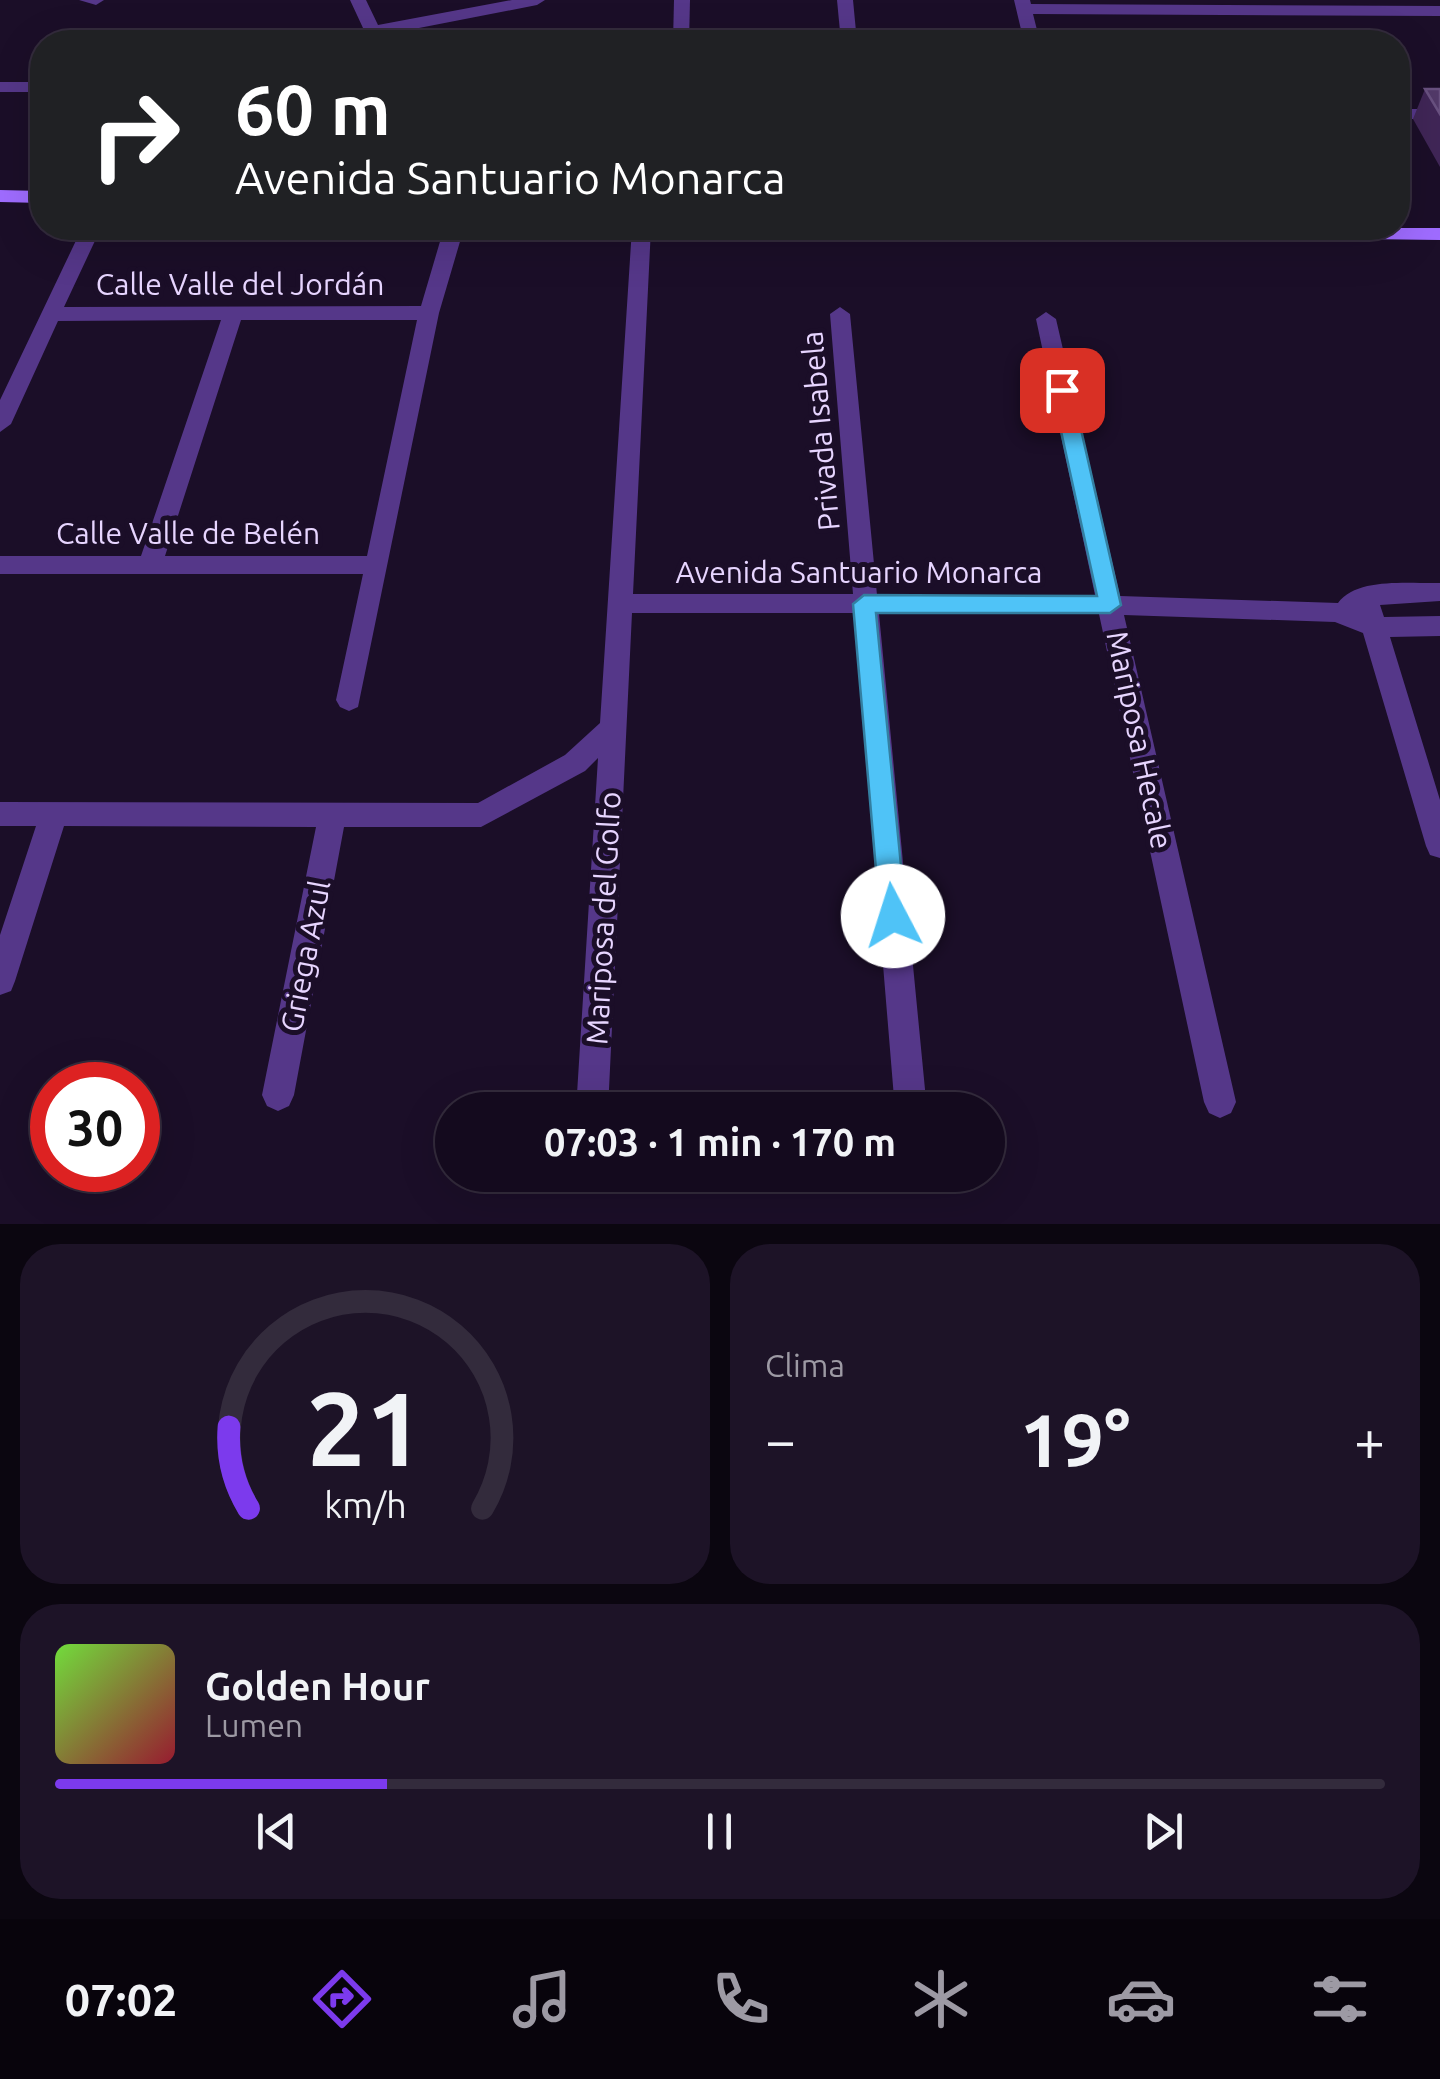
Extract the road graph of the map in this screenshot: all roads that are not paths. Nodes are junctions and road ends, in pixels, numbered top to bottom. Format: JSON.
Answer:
{"nodes":[{"id":1,"x":87,"y":0,"type":"edge"},
{"id":2,"x":95,"y":0,"type":"edge"},
{"id":3,"x":358,"y":0,"type":"edge"},
{"id":4,"x":537,"y":0,"type":"edge"},
{"id":5,"x":682,"y":0,"type":"edge"},
{"id":6,"x":846,"y":0,"type":"edge"},
{"id":7,"x":1023,"y":4,"type":"edge"},
{"id":8,"x":1440,"y":11,"type":"edge"},
{"id":9,"x":373,"y":30,"type":"edge"},
{"id":10,"x":406,"y":30,"type":"edge"},
{"id":11,"x":681,"y":30,"type":"edge"},
{"id":12,"x":847,"y":30,"type":"edge"},
{"id":13,"x":1029,"y":30,"type":"edge"},
{"id":14,"x":0,"y":87,"type":"edge"},
{"id":15,"x":30,"y":87,"type":"edge"},
{"id":16,"x":1410,"y":114,"type":"edge"},
{"id":17,"x":1440,"y":114,"type":"edge"},
{"id":18,"x":0,"y":196,"type":"edge"},
{"id":19,"x":30,"y":197,"type":"edge"},
{"id":20,"x":1410,"y":234,"type":"edge"},
{"id":21,"x":1440,"y":234,"type":"edge"},
{"id":22,"x":85,"y":240,"type":"edge"},
{"id":23,"x":451,"y":240,"type":"edge"},
{"id":24,"x":641,"y":240,"type":"edge"},
{"id":25,"x":51,"y":314,"type":"junction"},
{"id":26,"x":233,"y":314,"type":"junction"},
{"id":27,"x":430,"y":314,"type":"junction"},
{"id":28,"x":840,"y":314,"type":"dead end"},
{"id":29,"x":1046,"y":319,"type":"dead end"},
{"id":30,"x":0,"y":424,"type":"edge"},
{"id":31,"x":0,"y":565,"type":"edge"},
{"id":32,"x":150,"y":565,"type":"junction"},
{"id":33,"x":377,"y":566,"type":"junction"},
{"id":34,"x":1440,"y":592,"type":"edge"},
{"id":35,"x":1365,"y":596,"type":"junction"},
{"id":36,"x":622,"y":603,"type":"junction"},
{"id":37,"x":864,"y":604,"type":"junction"},
{"id":38,"x":1110,"y":605,"type":"junction"},
{"id":39,"x":1337,"y":612,"type":"junction"},
{"id":40,"x":1375,"y":626,"type":"junction"},
{"id":41,"x":1440,"y":626,"type":"edge"},
{"id":42,"x":348,"y":700,"type":"dead end"},
{"id":43,"x":615,"y":726,"type":"junction"},
{"id":44,"x":0,"y":814,"type":"edge"},
{"id":45,"x":54,"y":814,"type":"junction"},
{"id":46,"x":332,"y":818,"type":"junction"},
{"id":47,"x":1437,"y":830,"type":"edge"},
{"id":48,"x":0,"y":980,"type":"edge"},
{"id":49,"x":593,"y":1092,"type":"edge"},
{"id":50,"x":909,"y":1092,"type":"edge"},
{"id":51,"x":278,"y":1095,"type":"dead end"},
{"id":52,"x":1220,"y":1102,"type":"dead end"}],
"edges":[{"from":1,"to":2,"type":"street"},
{"from":3,"to":9,"type":"street"},
{"from":4,"to":10,"type":"street"},
{"from":5,"to":11,"type":"street"},
{"from":6,"to":12,"type":"street"},
{"from":7,"to":8,"type":"street"},
{"from":7,"to":13,"type":"street"},
{"from":14,"to":15,"type":"street"},
{"from":16,"to":17,"type":"street"},
{"from":18,"to":19,"type":"street"},
{"from":20,"to":21,"type":"street"},
{"from":22,"to":25,"type":"street"},
{"from":23,"to":27,"type":"street"},
{"from":24,"to":36,"type":"street"},
{"from":25,"to":26,"type":"street","name":"Calle Valle del Jordán"},
{"from":25,"to":30,"type":"street"},
{"from":26,"to":27,"type":"street","name":"Calle Valle del Jordán"},
{"from":26,"to":32,"type":"street"},
{"from":27,"to":33,"type":"street"},
{"from":28,"to":37,"type":"street","name":"Privada Isabela"},
{"from":29,"to":38,"type":"street","name":"Mariposa Hecale"},
{"from":31,"to":32,"type":"street","name":"Calle Valle de Belén"},
{"from":32,"to":33,"type":"street","name":"Calle Valle de Belén"},
{"from":33,"to":42,"type":"street"},
{"from":34,"to":35,"type":"street"},
{"from":35,"to":39,"type":"street"},
{"from":35,"to":40,"type":"street"},
{"from":36,"to":37,"type":"street","name":"Avenida Santuario Monarca"},
{"from":36,"to":43,"type":"street","name":"Mariposa del Golfo"},
{"from":37,"to":38,"type":"street","name":"Avenida Santuario Monarca"},
{"from":37,"to":50,"type":"street","name":"Privada Isabela"},
{"from":38,"to":39,"type":"street","name":"Avenida Santuario Monarca"},
{"from":38,"to":52,"type":"street","name":"Mariposa Hecale"},
{"from":39,"to":40,"type":"street","name":"Avenida Santuario Monarca"},
{"from":40,"to":41,"type":"street","name":"Avenida Santuario Monarca"},
{"from":40,"to":47,"type":"street"},
{"from":43,"to":46,"type":"street"},
{"from":43,"to":49,"type":"street","name":"Mariposa del Golfo"},
{"from":44,"to":45,"type":"street"},
{"from":45,"to":46,"type":"street"},
{"from":45,"to":48,"type":"street"},
{"from":46,"to":51,"type":"street","name":"Griega Azul"}]}
